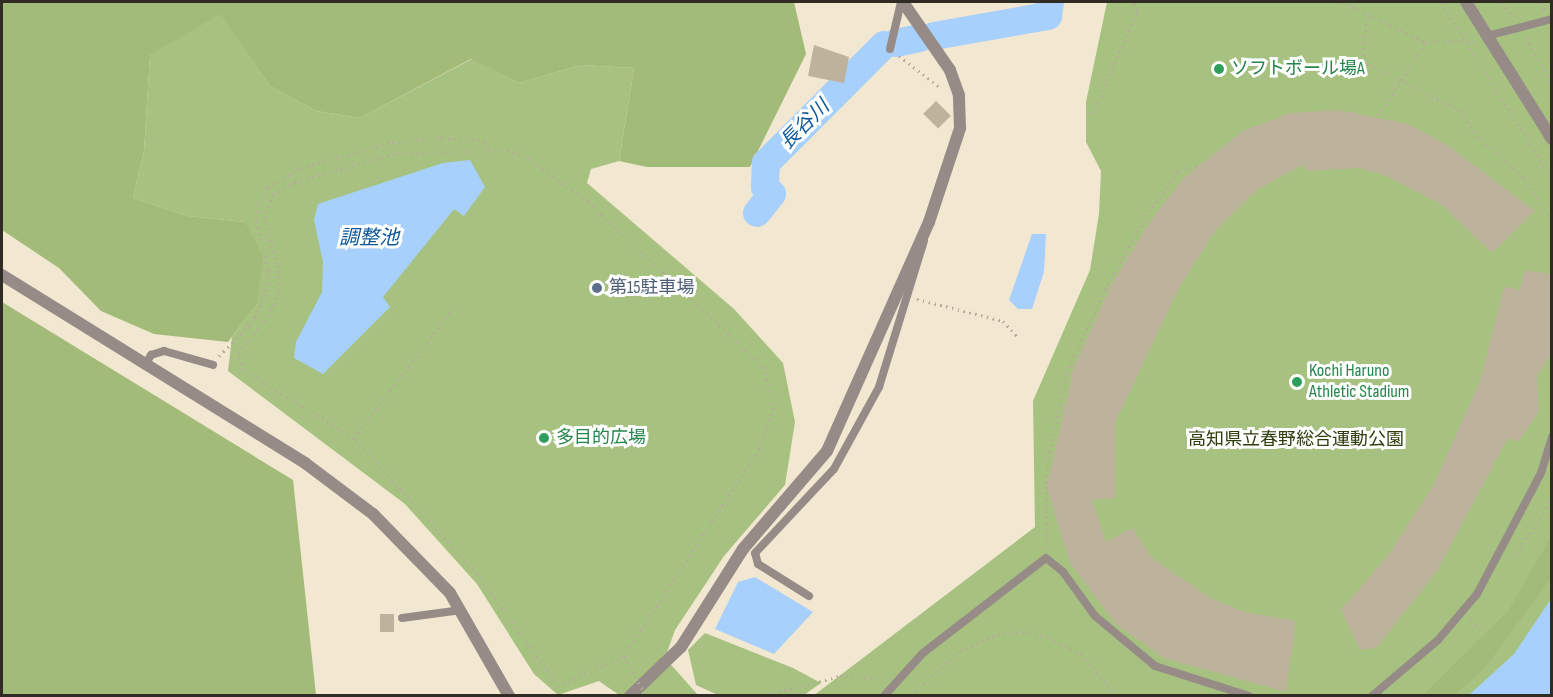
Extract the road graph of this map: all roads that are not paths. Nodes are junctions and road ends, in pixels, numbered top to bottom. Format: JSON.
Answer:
{"nodes":[{"id":1,"x":902,"y":2,"type":"edge"},
{"id":2,"x":1466,"y":2,"type":"edge"},
{"id":3,"x":1550,"y":21,"type":"edge"},
{"id":4,"x":1487,"y":36,"type":"junction"},
{"id":5,"x":891,"y":49,"type":"road end"},
{"id":6,"x":1551,"y":139,"type":"edge"},
{"id":7,"x":926,"y":231,"type":"junction"},
{"id":8,"x":2,"y":275,"type":"edge"},
{"id":9,"x":145,"y":365,"type":"junction"},
{"id":10,"x":213,"y":365,"type":"road end"},
{"id":11,"x":1551,"y":437,"type":"edge"},
{"id":12,"x":810,"y":596,"type":"dead end"},
{"id":13,"x":461,"y":610,"type":"junction"},
{"id":14,"x":402,"y":618,"type":"dead end"},
{"id":15,"x":508,"y":696,"type":"edge"},
{"id":16,"x":630,"y":696,"type":"edge"},
{"id":17,"x":884,"y":696,"type":"edge"},
{"id":18,"x":1249,"y":696,"type":"edge"},
{"id":19,"x":1372,"y":696,"type":"edge"}],
"edges":[{"from":1,"to":5,"type":"lane"},
{"from":1,"to":7,"type":"street"},
{"from":2,"to":4,"type":"street"},
{"from":3,"to":4,"type":"lane"},
{"from":4,"to":6,"type":"street"},
{"from":7,"to":12,"type":"lane"},
{"from":7,"to":16,"type":"street"},
{"from":8,"to":9,"type":"street"},
{"from":9,"to":10,"type":"lane"},
{"from":9,"to":13,"type":"street"},
{"from":11,"to":19,"type":"lane"},
{"from":13,"to":14,"type":"lane"},
{"from":13,"to":15,"type":"street"},
{"from":17,"to":18,"type":"lane"}]}
